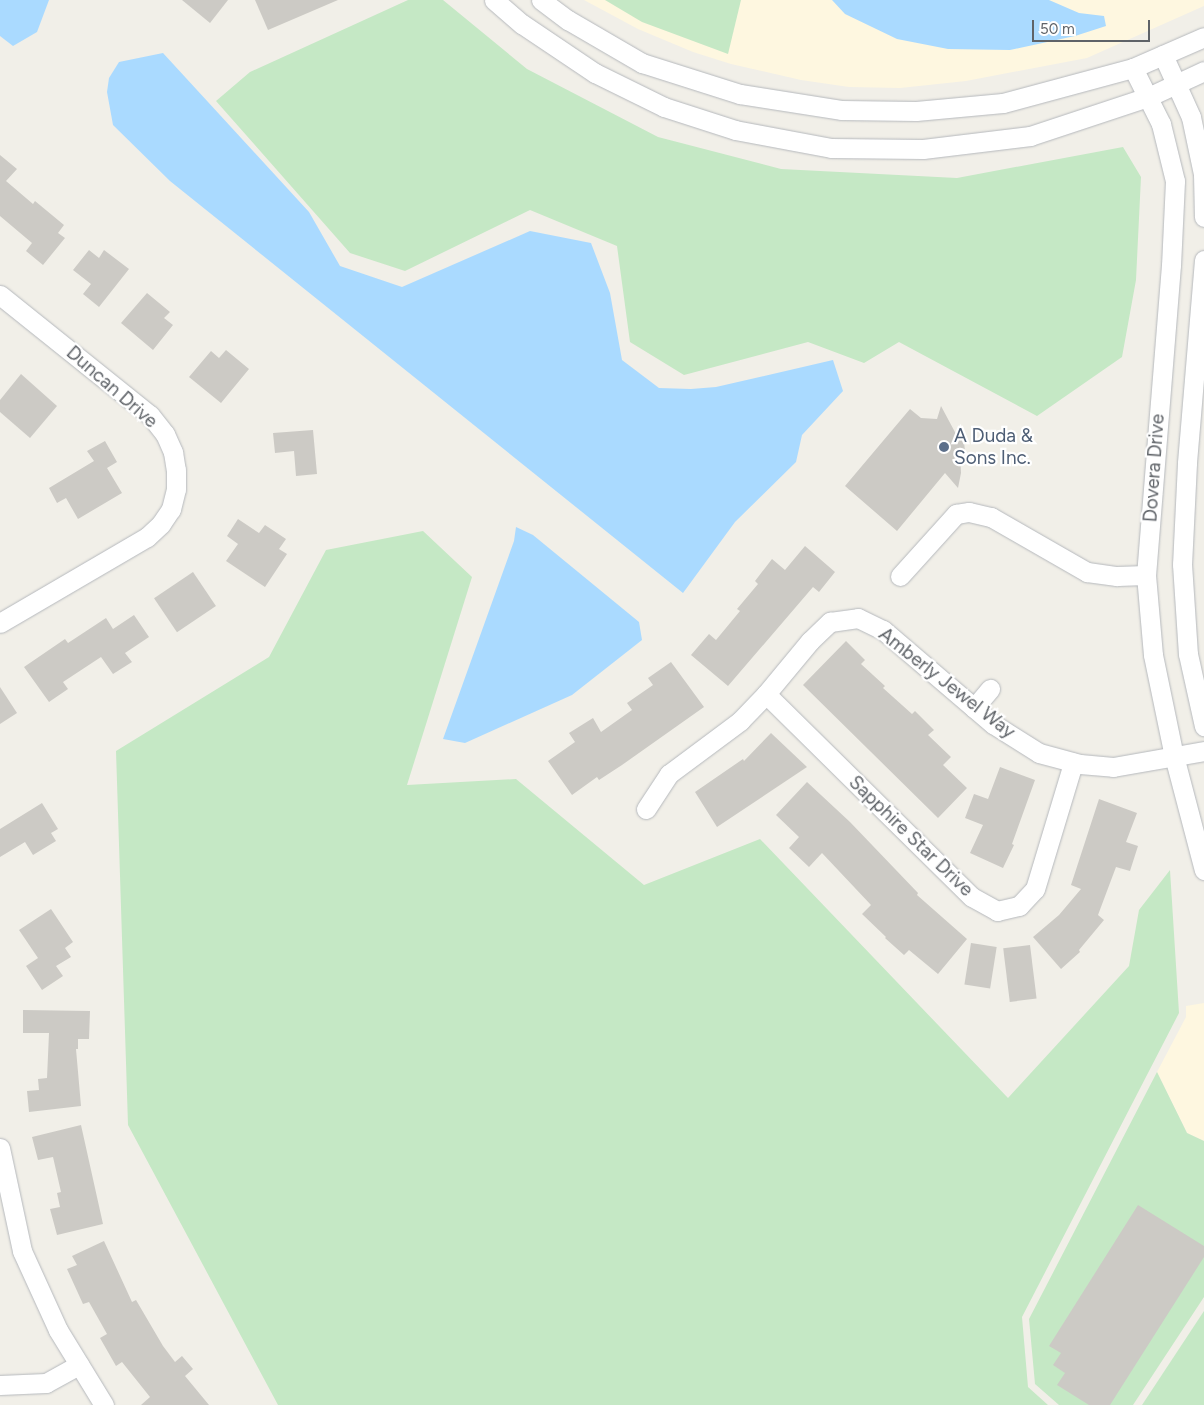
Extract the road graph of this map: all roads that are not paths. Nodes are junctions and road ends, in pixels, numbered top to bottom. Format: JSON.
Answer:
{"nodes":[{"id":1,"x":494,"y":0,"type":"edge"},
{"id":2,"x":541,"y":0,"type":"edge"},
{"id":3,"x":1204,"y":36,"type":"edge"},
{"id":4,"x":1162,"y":55,"type":"junction"},
{"id":5,"x":1133,"y":68,"type":"junction"},
{"id":6,"x":1204,"y":71,"type":"edge"},
{"id":7,"x":1175,"y":83,"type":"junction"},
{"id":8,"x":1148,"y":97,"type":"junction"},
{"id":9,"x":1204,"y":217,"type":"edge"},
{"id":10,"x":1204,"y":260,"type":"edge"},
{"id":11,"x":0,"y":295,"type":"edge"},
{"id":12,"x":1146,"y":575,"type":"junction"},
{"id":13,"x":900,"y":576,"type":"dead end"},
{"id":14,"x":0,"y":623,"type":"edge"},
{"id":15,"x":990,"y":689,"type":"dead end"},
{"id":16,"x":766,"y":694,"type":"junction"},
{"id":17,"x":974,"y":708,"type":"junction"},
{"id":18,"x":1204,"y":726,"type":"edge"},
{"id":19,"x":1204,"y":751,"type":"edge"},
{"id":20,"x":1174,"y":756,"type":"junction"},
{"id":21,"x":1073,"y":763,"type":"junction"},
{"id":22,"x":646,"y":809,"type":"dead end"},
{"id":23,"x":1204,"y":870,"type":"edge"},
{"id":24,"x":0,"y":1148,"type":"edge"},
{"id":25,"x":79,"y":1365,"type":"junction"},
{"id":26,"x":0,"y":1385,"type":"edge"},
{"id":27,"x":104,"y":1405,"type":"edge"}],
"edges":[{"from":1,"to":8,"type":"street"},
{"from":2,"to":5,"type":"street"},
{"from":3,"to":4,"type":"street"},
{"from":4,"to":5,"type":"street"},
{"from":4,"to":7,"type":"street"},
{"from":5,"to":8,"type":"street","name":"Dovera Drive"},
{"from":6,"to":7,"type":"street"},
{"from":7,"to":8,"type":"street"},
{"from":7,"to":9,"type":"street"},
{"from":8,"to":12,"type":"street","name":"Dovera Drive"},
{"from":10,"to":18,"type":"street","name":"Dovera Drive"},
{"from":11,"to":14,"type":"street","name":"Duncan Drive"},
{"from":12,"to":13,"type":"street"},
{"from":12,"to":20,"type":"street","name":"Dovera Drive"},
{"from":15,"to":17,"type":"street"},
{"from":16,"to":17,"type":"street","name":"Amberly Jewel Way"},
{"from":16,"to":21,"type":"street","name":"Sapphire Star Drive"},
{"from":16,"to":22,"type":"street","name":"Amberly Jewel Way"},
{"from":17,"to":21,"type":"street","name":"Amberly Jewel Way"},
{"from":19,"to":20,"type":"street","name":"Amberly Jewel Way"},
{"from":20,"to":21,"type":"street","name":"Amberly Jewel Way"},
{"from":20,"to":23,"type":"street","name":"Dovera Drive"},
{"from":24,"to":25,"type":"street"},
{"from":25,"to":26,"type":"street"},
{"from":25,"to":27,"type":"street"}]}
